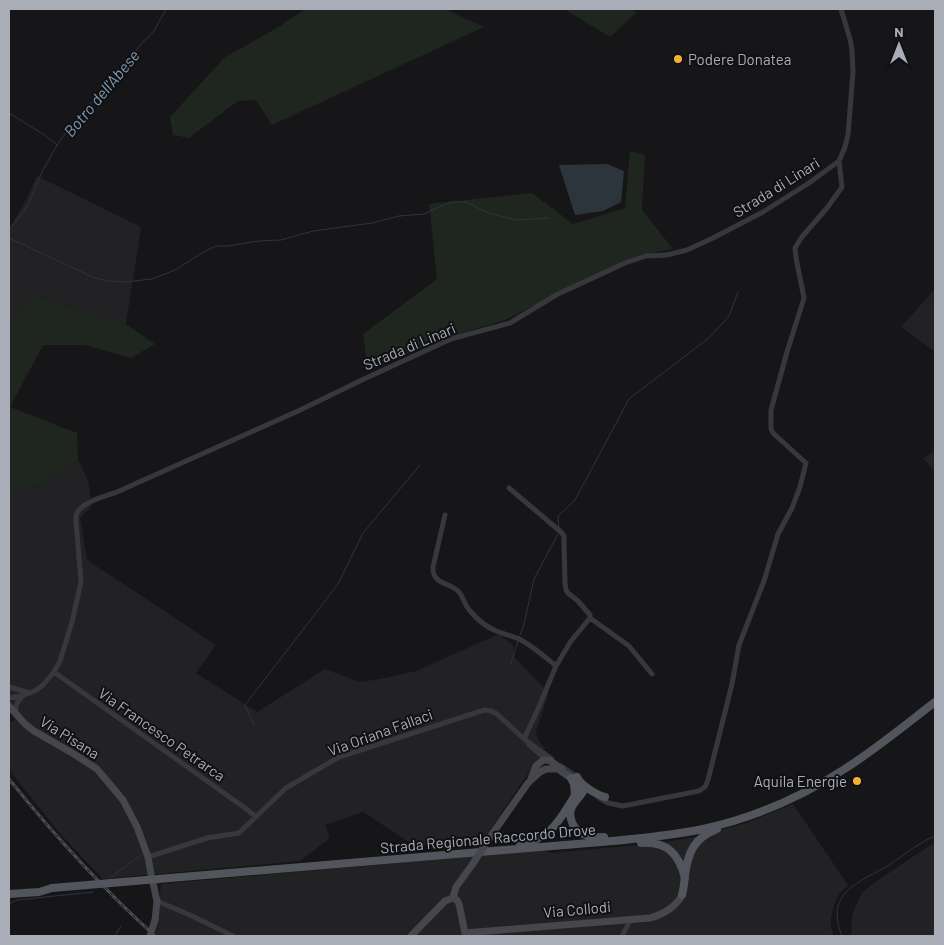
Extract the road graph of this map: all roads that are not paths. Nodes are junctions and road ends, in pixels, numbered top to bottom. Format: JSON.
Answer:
{"nodes":[{"id":1,"x":841,"y":9,"type":"edge"},
{"id":2,"x":839,"y":161,"type":"junction"},
{"id":3,"x":509,"y":488,"type":"dead end"},
{"id":4,"x":445,"y":515,"type":"dead end"},
{"id":5,"x":590,"y":618,"type":"junction"},
{"id":6,"x":556,"y":666,"type":"junction"},
{"id":7,"x":54,"y":672,"type":"junction"},
{"id":8,"x":652,"y":674,"type":"dead end"},
{"id":9,"x":10,"y":688,"type":"edge"},
{"id":10,"x":30,"y":693,"type":"junction"},
{"id":11,"x":24,"y":695,"type":"junction"},
{"id":12,"x":9,"y":698,"type":"edge"},
{"id":13,"x":935,"y":702,"type":"edge"},
{"id":14,"x":9,"y":706,"type":"edge"},
{"id":15,"x":16,"y":714,"type":"junction"},
{"id":16,"x":522,"y":737,"type":"junction"},
{"id":17,"x":537,"y":751,"type":"junction"},
{"id":18,"x":545,"y":760,"type":"junction"},
{"id":19,"x":558,"y":768,"type":"junction"},
{"id":20,"x":539,"y":769,"type":"junction"},
{"id":21,"x":574,"y":776,"type":"junction"},
{"id":22,"x":584,"y":787,"type":"junction"},
{"id":23,"x":577,"y":796,"type":"junction"},
{"id":24,"x":601,"y":796,"type":"junction"},
{"id":25,"x":765,"y":810,"type":"junction"},
{"id":26,"x":256,"y":818,"type":"junction"},
{"id":27,"x":688,"y":832,"type":"junction"},
{"id":28,"x":545,"y":847,"type":"junction"},
{"id":29,"x":455,"y":854,"type":"junction"},
{"id":30,"x":148,"y":857,"type":"junction"},
{"id":31,"x":151,"y":874,"type":"dead end"},
{"id":32,"x":685,"y":878,"type":"junction"},
{"id":33,"x":153,"y":884,"type":"dead end"},
{"id":34,"x":52,"y":888,"type":"junction"},
{"id":35,"x":9,"y":890,"type":"edge"},
{"id":36,"x":9,"y":894,"type":"edge"},
{"id":37,"x":682,"y":894,"type":"joint"},
{"id":38,"x":454,"y":898,"type":"junction"},
{"id":39,"x":157,"y":901,"type":"junction"},
{"id":40,"x":631,"y":919,"type":"junction"},
{"id":41,"x":466,"y":934,"type":"edge"},
{"id":42,"x":150,"y":936,"type":"edge"},
{"id":43,"x":234,"y":936,"type":"edge"},
{"id":44,"x":411,"y":936,"type":"edge"},
{"id":45,"x":622,"y":936,"type":"edge"}],
"edges":[{"from":1,"to":2,"type":"street","name":"Strada di Linari"},
{"from":2,"to":7,"type":"street","name":"Strada di Linari"},
{"from":2,"to":24,"type":"street"},
{"from":3,"to":5,"type":"street"},
{"from":4,"to":6,"type":"street"},
{"from":5,"to":6,"type":"street"},
{"from":5,"to":8,"type":"street"},
{"from":6,"to":16,"type":"street"},
{"from":7,"to":10,"type":"street","name":"Strada di Linari"},
{"from":7,"to":26,"type":"street","name":"Via Francesco Petrarca"},
{"from":9,"to":10,"type":"street"},
{"from":10,"to":11,"type":"street","name":"Strada di Linari"},
{"from":11,"to":12,"type":"street","name":"Strada di Linari"},
{"from":11,"to":15,"type":"street"},
{"from":13,"to":25,"type":"main road","name":"Strada Regionale Raccordo Drove"},
{"from":14,"to":15,"type":"street","name":"Via Pisana"},
{"from":15,"to":30,"type":"street","name":"Via Pisana"},
{"from":16,"to":17,"type":"street","name":"Via Oriana Fallaci"},
{"from":16,"to":26,"type":"street","name":"Via Oriana Fallaci"},
{"from":17,"to":18,"type":"street"},
{"from":17,"to":20,"type":"street"},
{"from":17,"to":21,"type":"street"},
{"from":18,"to":19,"type":"street"},
{"from":18,"to":20,"type":"street"},
{"from":18,"to":21,"type":"street"},
{"from":19,"to":20,"type":"street"},
{"from":19,"to":21,"type":"street"},
{"from":20,"to":38,"type":"street","bridge":true},
{"from":21,"to":22,"type":"main road"},
{"from":21,"to":23,"type":"main road"},
{"from":21,"to":24,"type":"street"},
{"from":22,"to":23,"type":"main road"},
{"from":22,"to":24,"type":"main road"},
{"from":23,"to":24,"type":"main road"},
{"from":23,"to":27,"type":"main road"},
{"from":23,"to":29,"type":"main road"},
{"from":25,"to":27,"type":"main road","name":"Strada Regionale Raccordo Drove"},
{"from":25,"to":32,"type":"main road"},
{"from":26,"to":30,"type":"street","name":"Via Oriana Fallaci"},
{"from":27,"to":28,"type":"main road","name":"Strada Regionale Raccordo Drove"},
{"from":28,"to":29,"type":"main road","name":"Strada Regionale Raccordo Drove"},
{"from":28,"to":32,"type":"main road"},
{"from":29,"to":34,"type":"main road","name":"Strada Regionale Raccordo Drove","bridge":true},
{"from":30,"to":31,"type":"street","name":"Via Pisana"},
{"from":32,"to":37,"type":"main road"},
{"from":33,"to":39,"type":"street"},
{"from":34,"to":35,"type":"main road","name":"Strada Regionale Raccordo Drove"},
{"from":34,"to":36,"type":"main road"},
{"from":37,"to":40,"type":"street","name":"Via Collodi"},
{"from":38,"to":41,"type":"street"},
{"from":38,"to":44,"type":"street"},
{"from":39,"to":42,"type":"street","bridge":true},
{"from":39,"to":43,"type":"street"},
{"from":40,"to":41,"type":"street","name":"Via Collodi"},
{"from":40,"to":45,"type":"street"}]}
